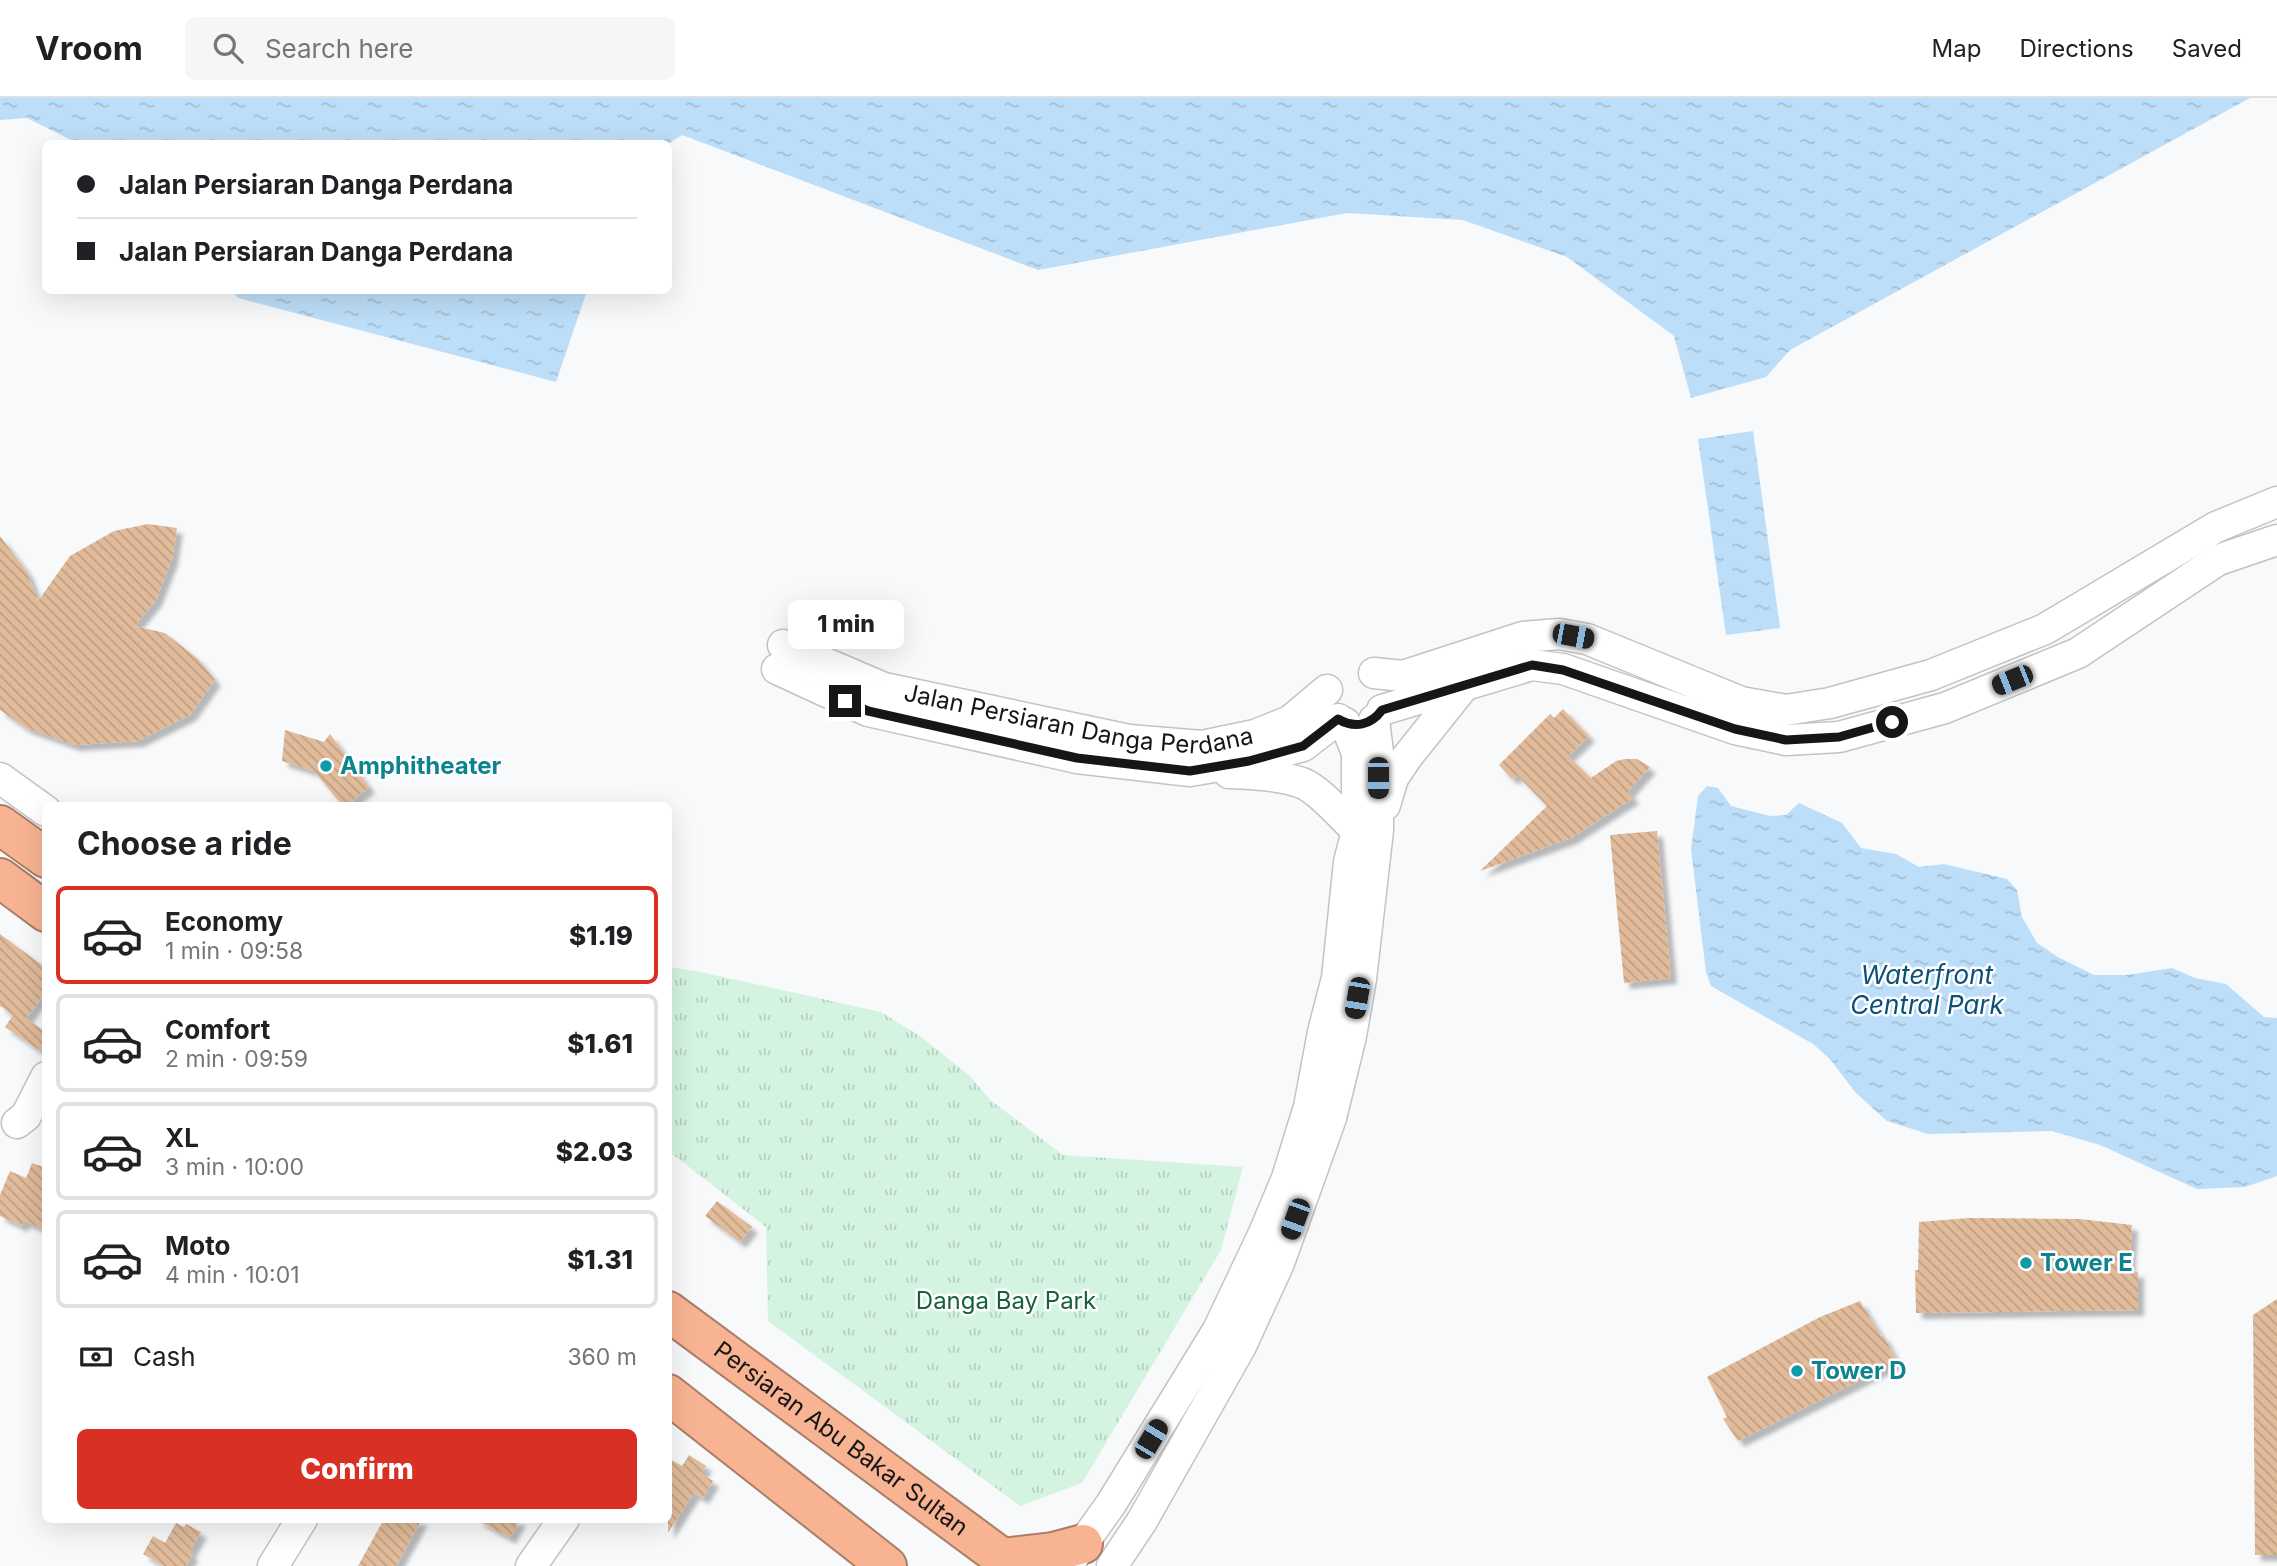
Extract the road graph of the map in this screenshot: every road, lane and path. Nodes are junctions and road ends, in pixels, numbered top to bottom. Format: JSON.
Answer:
{"nodes":[{"id":1,"x":2277,"y":502,"type":"edge"},
{"id":2,"x":2277,"y":540,"type":"edge"},
{"id":3,"x":1349,"y":675,"type":"junction"},
{"id":4,"x":1463,"y":687,"type":"junction"},
{"id":5,"x":1360,"y":718,"type":"junction"},
{"id":6,"x":1190,"y":771,"type":"junction"},
{"id":7,"x":0,"y":778,"type":"edge"},
{"id":8,"x":42,"y":808,"type":"edge"},
{"id":9,"x":0,"y":825,"type":"edge"},
{"id":10,"x":1367,"y":831,"type":"junction"},
{"id":11,"x":42,"y":855,"type":"edge"},
{"id":12,"x":0,"y":878,"type":"edge"},
{"id":13,"x":42,"y":909,"type":"edge"},
{"id":14,"x":42,"y":1085,"type":"edge"},
{"id":15,"x":17,"y":1123,"type":"dead end"},
{"id":16,"x":672,"y":1314,"type":"edge"},
{"id":17,"x":672,"y":1397,"type":"edge"},
{"id":18,"x":822,"y":1515,"type":"junction"},
{"id":19,"x":300,"y":1523,"type":"edge"},
{"id":20,"x":561,"y":1523,"type":"edge"},
{"id":21,"x":1087,"y":1559,"type":"edge"},
{"id":22,"x":1008,"y":1562,"type":"edge"},
{"id":23,"x":273,"y":1566,"type":"edge"},
{"id":24,"x":531,"y":1566,"type":"edge"},
{"id":25,"x":887,"y":1566,"type":"edge"},
{"id":26,"x":898,"y":1566,"type":"edge"}],
"edges":[{"from":1,"to":3,"type":"street"},
{"from":2,"to":4,"type":"street","name":"Jalan Persiaran Danga Perdana"},
{"from":3,"to":5,"type":"street"},
{"from":3,"to":5,"type":"street"},
{"from":3,"to":6,"type":"street","name":"Jalan Persiaran Danga Perdana"},
{"from":4,"to":5,"type":"street","name":"Jalan Persiaran Danga Perdana"},
{"from":4,"to":10,"type":"street"},
{"from":5,"to":6,"type":"street","name":"Jalan Persiaran Danga Perdana"},
{"from":5,"to":10,"type":"street"},
{"from":6,"to":10,"type":"street"},
{"from":7,"to":8,"type":"street"},
{"from":9,"to":11,"type":"highway"},
{"from":10,"to":21,"type":"street"},
{"from":12,"to":13,"type":"highway"},
{"from":14,"to":15,"type":"street"},
{"from":16,"to":22,"type":"highway","name":"Persiaran Abu Bakar Sultan"},
{"from":17,"to":18,"type":"highway"},
{"from":18,"to":25,"type":"highway"},
{"from":18,"to":26,"type":"highway"},
{"from":19,"to":23,"type":"street"},
{"from":20,"to":24,"type":"street"},
{"from":21,"to":22,"type":"highway"}]}
